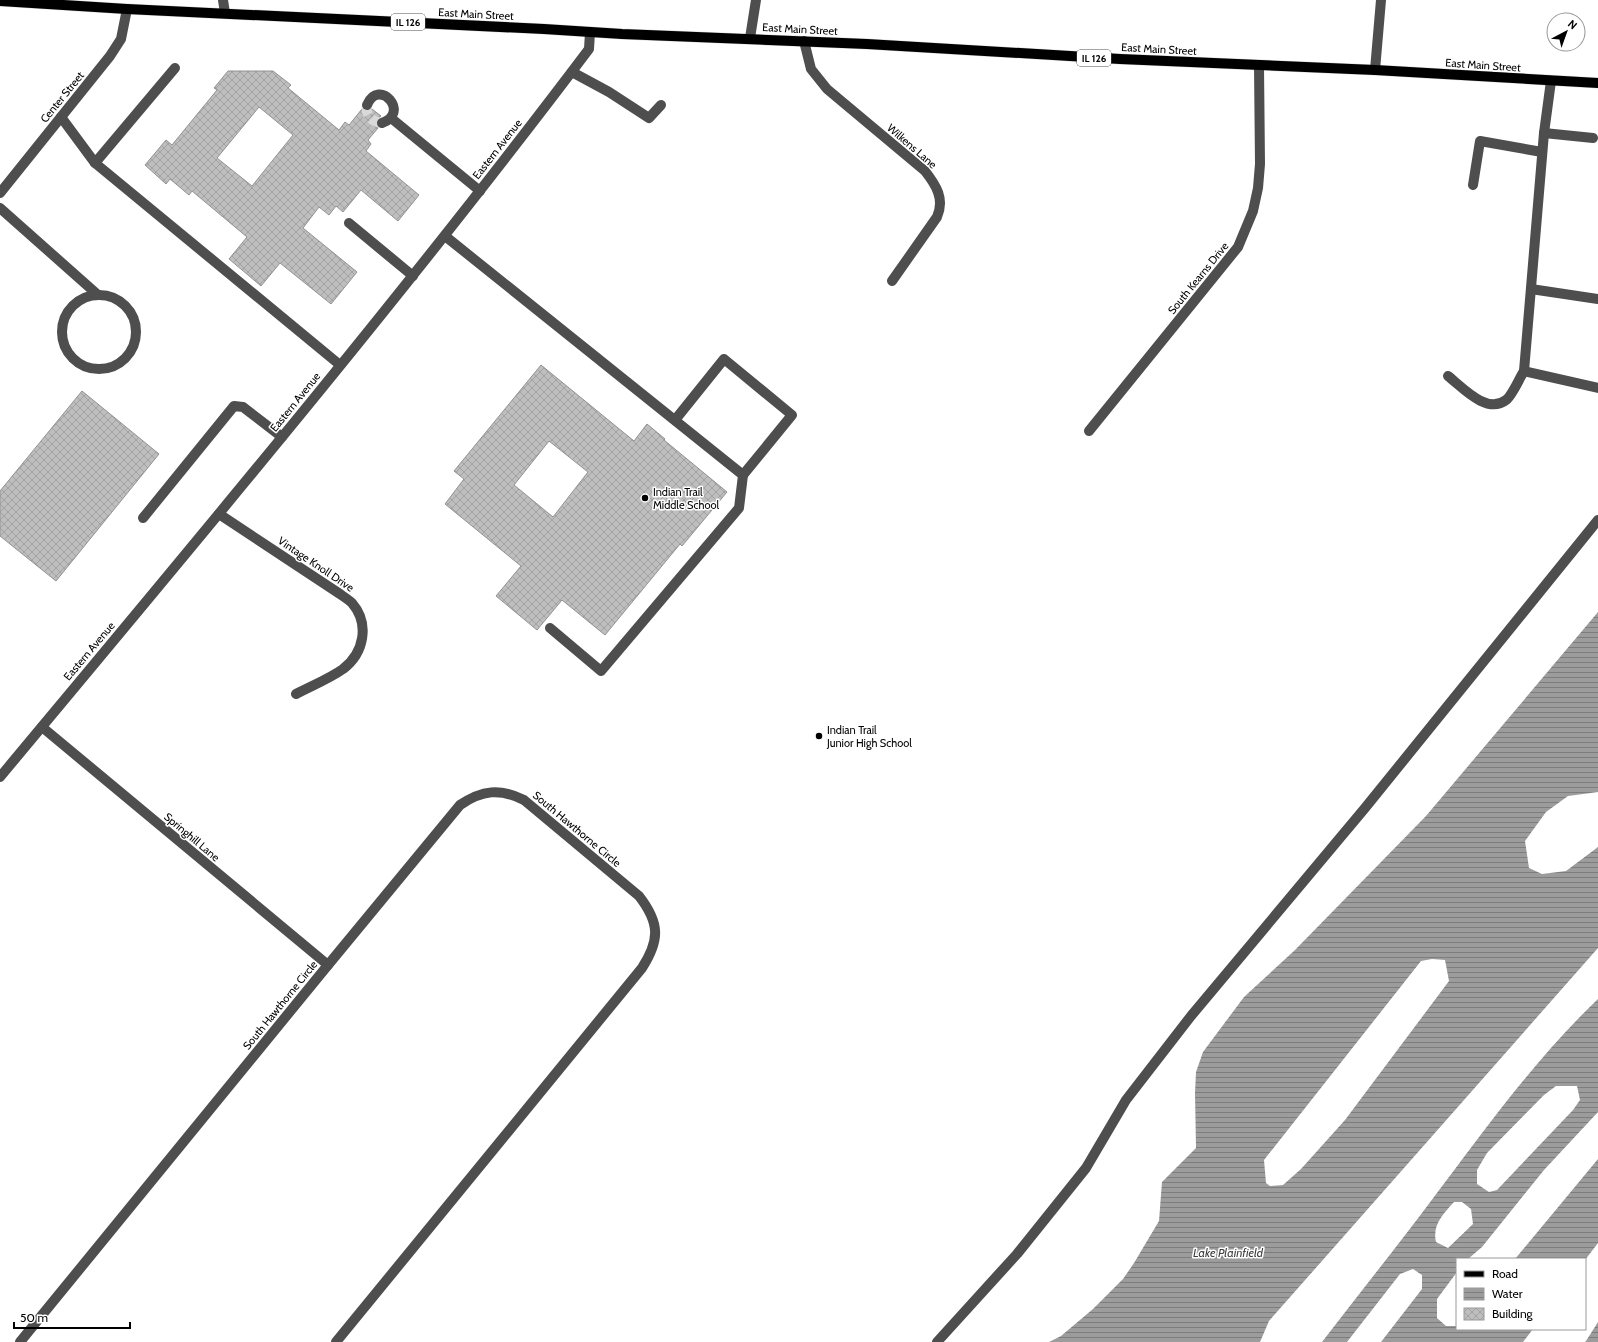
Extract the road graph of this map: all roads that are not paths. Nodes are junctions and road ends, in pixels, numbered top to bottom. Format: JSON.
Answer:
{"nodes":[{"id":1,"x":223,"y":0,"type":"edge"},
{"id":2,"x":756,"y":0,"type":"edge"},
{"id":3,"x":1380,"y":0,"type":"edge"},
{"id":4,"x":0,"y":1,"type":"edge"},
{"id":5,"x":34,"y":1,"type":"edge"},
{"id":6,"x":127,"y":9,"type":"junction"},
{"id":7,"x":225,"y":13,"type":"junction"},
{"id":8,"x":590,"y":32,"type":"junction"},
{"id":9,"x":750,"y":38,"type":"junction"},
{"id":10,"x":804,"y":41,"type":"junction"},
{"id":11,"x":1259,"y":66,"type":"junction"},
{"id":12,"x":175,"y":68,"type":"dead end"},
{"id":13,"x":1375,"y":70,"type":"junction"},
{"id":14,"x":572,"y":72,"type":"junction"},
{"id":15,"x":1551,"y":81,"type":"junction"},
{"id":16,"x":1598,"y":83,"type":"edge"},
{"id":17,"x":367,"y":105,"type":"dead end"},
{"id":18,"x":661,"y":105,"type":"dead end"},
{"id":19,"x":61,"y":117,"type":"junction"},
{"id":20,"x":1544,"y":132,"type":"junction"},
{"id":21,"x":1593,"y":138,"type":"dead end"},
{"id":22,"x":1542,"y":152,"type":"junction"},
{"id":23,"x":95,"y":163,"type":"junction"},
{"id":24,"x":1473,"y":185,"type":"dead end"},
{"id":25,"x":480,"y":191,"type":"junction"},
{"id":26,"x":0,"y":193,"type":"edge"},
{"id":27,"x":0,"y":208,"type":"edge"},
{"id":28,"x":349,"y":223,"type":"dead end"},
{"id":29,"x":445,"y":236,"type":"junction"},
{"id":30,"x":413,"y":276,"type":"junction"},
{"id":31,"x":892,"y":281,"type":"dead end"},
{"id":32,"x":1531,"y":289,"type":"junction"},
{"id":33,"x":98,"y":295,"type":"junction"},
{"id":34,"x":1598,"y":299,"type":"edge"},
{"id":35,"x":340,"y":365,"type":"junction"},
{"id":36,"x":1524,"y":371,"type":"junction"},
{"id":37,"x":1448,"y":376,"type":"dead end"},
{"id":38,"x":1598,"y":388,"type":"edge"},
{"id":39,"x":674,"y":420,"type":"junction"},
{"id":40,"x":1089,"y":431,"type":"dead end"},
{"id":41,"x":282,"y":437,"type":"junction"},
{"id":42,"x":744,"y":475,"type":"junction"},
{"id":43,"x":219,"y":514,"type":"junction"},
{"id":44,"x":143,"y":518,"type":"dead end"},
{"id":45,"x":1598,"y":520,"type":"edge"},
{"id":46,"x":550,"y":628,"type":"dead end"},
{"id":47,"x":296,"y":694,"type":"dead end"},
{"id":48,"x":42,"y":727,"type":"junction"},
{"id":49,"x":0,"y":777,"type":"edge"},
{"id":50,"x":328,"y":965,"type":"junction"},
{"id":51,"x":20,"y":1342,"type":"edge"},
{"id":52,"x":336,"y":1342,"type":"edge"},
{"id":53,"x":937,"y":1342,"type":"edge"}],
"edges":[{"from":1,"to":7,"type":"street"},
{"from":2,"to":9,"type":"street"},
{"from":3,"to":13,"type":"street"},
{"from":4,"to":5,"type":"main road","name":"East Main Street"},
{"from":5,"to":6,"type":"main road","name":"East Main Street"},
{"from":6,"to":7,"type":"main road","name":"East Main Street","number":"IL 126"},
{"from":6,"to":19,"type":"street","name":"Center Street"},
{"from":7,"to":8,"type":"main road","name":"East Main Street","number":"IL 126"},
{"from":8,"to":9,"type":"main road","name":"East Main Street","number":"IL 126"},
{"from":8,"to":14,"type":"street","name":"Eastern Avenue"},
{"from":9,"to":10,"type":"main road","name":"East Main Street","number":"IL 126"},
{"from":10,"to":11,"type":"main road","name":"East Main Street","number":"IL 126"},
{"from":10,"to":31,"type":"street","name":"Wilkens Lane"},
{"from":11,"to":13,"type":"main road","name":"East Main Street","number":"IL 126"},
{"from":11,"to":40,"type":"street","name":"South Kearns Drive"},
{"from":12,"to":23,"type":"street"},
{"from":13,"to":15,"type":"main road","name":"East Main Street","number":"IL 126"},
{"from":14,"to":18,"type":"street"},
{"from":14,"to":25,"type":"street","name":"Eastern Avenue"},
{"from":15,"to":16,"type":"main road","name":"East Main Street","number":"IL 126"},
{"from":15,"to":20,"type":"street"},
{"from":17,"to":25,"type":"street"},
{"from":19,"to":23,"type":"street"},
{"from":19,"to":26,"type":"street","name":"Center Street"},
{"from":20,"to":21,"type":"street"},
{"from":20,"to":22,"type":"street"},
{"from":22,"to":24,"type":"street"},
{"from":22,"to":32,"type":"street"},
{"from":23,"to":35,"type":"street"},
{"from":25,"to":29,"type":"street","name":"Eastern Avenue"},
{"from":27,"to":33,"type":"street"},
{"from":28,"to":30,"type":"street"},
{"from":29,"to":30,"type":"street","name":"Eastern Avenue"},
{"from":29,"to":39,"type":"street"},
{"from":30,"to":35,"type":"street","name":"Eastern Avenue"},
{"from":32,"to":34,"type":"street"},
{"from":32,"to":36,"type":"street"},
{"from":33,"to":33,"type":"street"},
{"from":35,"to":41,"type":"street","name":"Eastern Avenue"},
{"from":36,"to":37,"type":"street"},
{"from":36,"to":38,"type":"street"},
{"from":39,"to":42,"type":"street"},
{"from":39,"to":42,"type":"street"},
{"from":41,"to":43,"type":"street","name":"Eastern Avenue"},
{"from":41,"to":44,"type":"street"},
{"from":42,"to":46,"type":"street"},
{"from":43,"to":47,"type":"street","name":"Vintage Knoll Drive"},
{"from":43,"to":48,"type":"street","name":"Eastern Avenue"},
{"from":45,"to":53,"type":"street"},
{"from":48,"to":49,"type":"street","name":"Eastern Avenue"},
{"from":48,"to":50,"type":"street","name":"Springhill Lane"},
{"from":50,"to":51,"type":"street","name":"South Hawthorne Circle"},
{"from":50,"to":52,"type":"street","name":"South Hawthorne Circle"}]}
